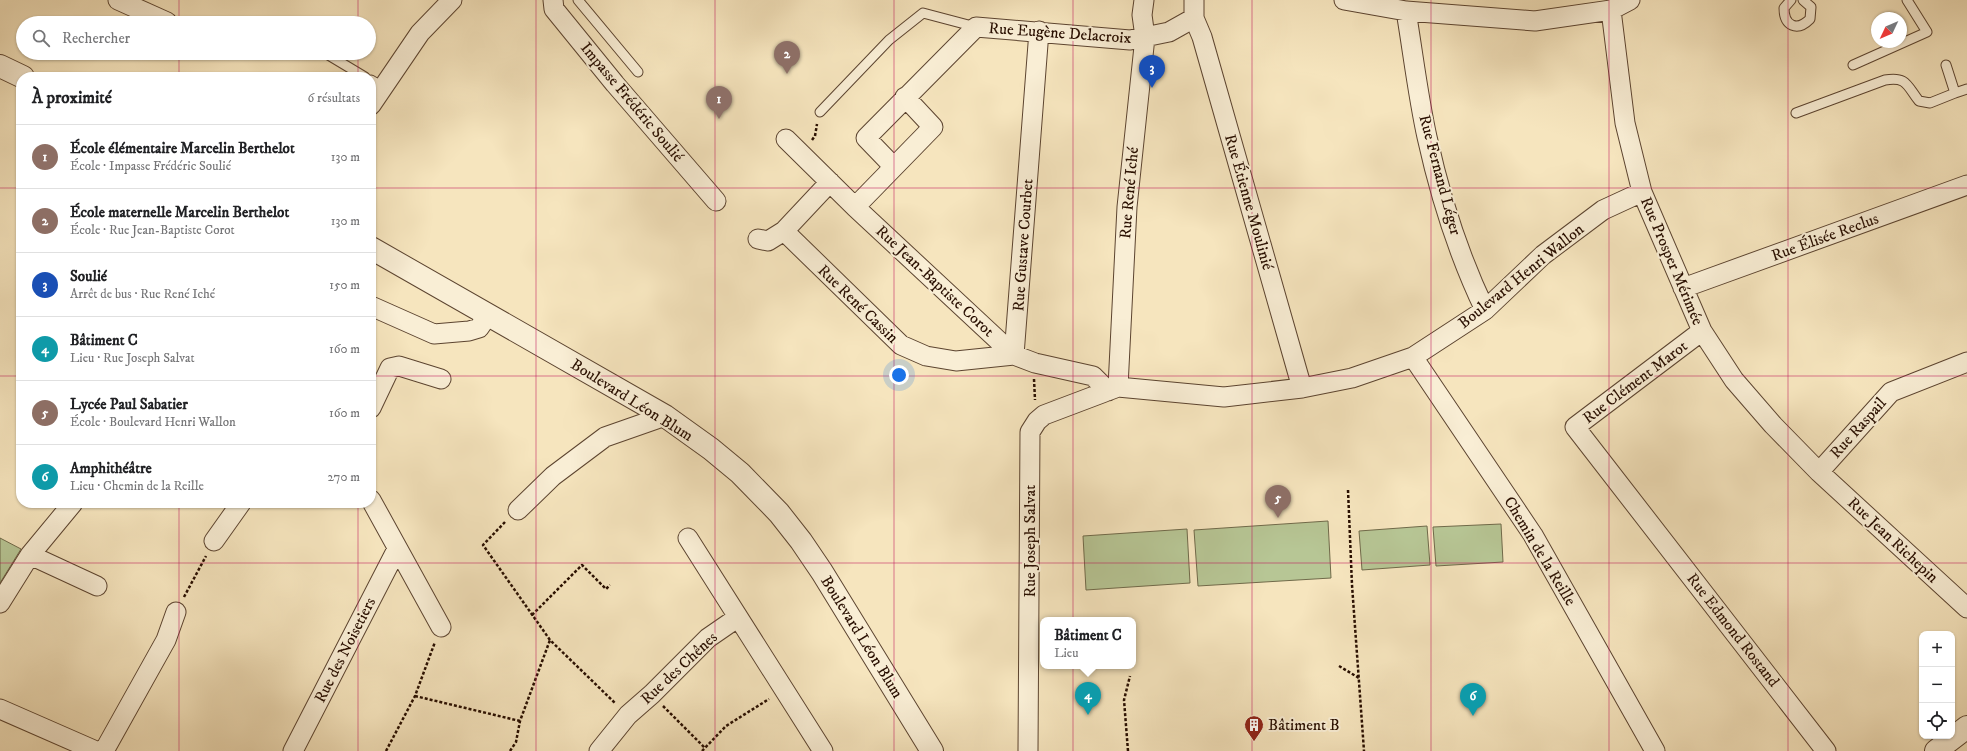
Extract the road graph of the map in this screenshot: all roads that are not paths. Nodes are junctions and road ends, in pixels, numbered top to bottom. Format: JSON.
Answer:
{"nodes":[{"id":1,"x":118,"y":0,"type":"edge"},
{"id":2,"x":452,"y":0,"type":"edge"},
{"id":3,"x":553,"y":0,"type":"edge"},
{"id":4,"x":578,"y":0,"type":"edge"},
{"id":5,"x":1144,"y":0,"type":"edge"},
{"id":6,"x":1344,"y":0,"type":"edge"},
{"id":7,"x":1630,"y":0,"type":"edge"},
{"id":8,"x":1791,"y":0,"type":"edge"},
{"id":9,"x":1803,"y":0,"type":"edge"},
{"id":10,"x":1908,"y":0,"type":"edge"},
{"id":11,"x":1194,"y":9,"type":"edge"},
{"id":12,"x":1611,"y":10,"type":"junction"},
{"id":13,"x":1406,"y":12,"type":"junction"},
{"id":14,"x":154,"y":16,"type":"edge"},
{"id":15,"x":976,"y":27,"type":"junction"},
{"id":16,"x":1039,"y":31,"type":"junction"},
{"id":17,"x":1145,"y":37,"type":"junction"},
{"id":18,"x":337,"y":60,"type":"edge"},
{"id":19,"x":1854,"y":65,"type":"dead end"},
{"id":20,"x":1946,"y":65,"type":"dead end"},
{"id":21,"x":0,"y":66,"type":"edge"},
{"id":22,"x":357,"y":72,"type":"edge"},
{"id":23,"x":638,"y":72,"type":"dead end"},
{"id":24,"x":16,"y":74,"type":"edge"},
{"id":25,"x":377,"y":84,"type":"edge"},
{"id":26,"x":1967,"y":89,"type":"edge"},
{"id":27,"x":1955,"y":94,"type":"junction"},
{"id":28,"x":905,"y":97,"type":"junction"},
{"id":29,"x":820,"y":112,"type":"road end"},
{"id":30,"x":1796,"y":113,"type":"dead end"},
{"id":31,"x":786,"y":139,"type":"dead end"},
{"id":32,"x":894,"y":167,"type":"junction"},
{"id":33,"x":830,"y":182,"type":"junction"},
{"id":34,"x":1967,"y":186,"type":"edge"},
{"id":35,"x":1642,"y":192,"type":"junction"},
{"id":36,"x":716,"y":201,"type":"dead end"},
{"id":37,"x":855,"y":207,"type":"junction"},
{"id":38,"x":784,"y":231,"type":"junction"},
{"id":39,"x":758,"y":240,"type":"dead end"},
{"id":40,"x":376,"y":251,"type":"edge"},
{"id":41,"x":1683,"y":288,"type":"junction"},
{"id":42,"x":376,"y":308,"type":"edge"},
{"id":43,"x":1485,"y":310,"type":"junction"},
{"id":44,"x":488,"y":315,"type":"junction"},
{"id":45,"x":1702,"y":331,"type":"junction"},
{"id":46,"x":1014,"y":355,"type":"junction"},
{"id":47,"x":1413,"y":357,"type":"junction"},
{"id":48,"x":1967,"y":362,"type":"edge"},
{"id":49,"x":441,"y":379,"type":"dead end"},
{"id":50,"x":1302,"y":388,"type":"junction"},
{"id":51,"x":1113,"y":389,"type":"junction"},
{"id":52,"x":376,"y":397,"type":"edge"},
{"id":53,"x":665,"y":416,"type":"junction"},
{"id":54,"x":1819,"y":472,"type":"junction"},
{"id":55,"x":69,"y":508,"type":"edge"},
{"id":56,"x":237,"y":508,"type":"edge"},
{"id":57,"x":375,"y":508,"type":"edge"},
{"id":58,"x":1640,"y":509,"type":"joint"},
{"id":59,"x":518,"y":510,"type":"road end"},
{"id":60,"x":688,"y":538,"type":"dead end"},
{"id":61,"x":214,"y":541,"type":"road end"},
{"id":62,"x":397,"y":549,"type":"junction"},
{"id":63,"x":30,"y":555,"type":"junction"},
{"id":64,"x":97,"y":586,"type":"dead end"},
{"id":65,"x":0,"y":604,"type":"edge"},
{"id":66,"x":1967,"y":608,"type":"edge"},
{"id":67,"x":176,"y":612,"type":"road end"},
{"id":68,"x":737,"y":618,"type":"junction"},
{"id":69,"x":441,"y":627,"type":"road end"},
{"id":70,"x":0,"y":709,"type":"edge"},
{"id":71,"x":1967,"y":727,"type":"edge"},
{"id":72,"x":96,"y":751,"type":"edge"},
{"id":73,"x":104,"y":751,"type":"edge"},
{"id":74,"x":294,"y":751,"type":"edge"},
{"id":75,"x":598,"y":751,"type":"edge"},
{"id":76,"x":823,"y":751,"type":"edge"},
{"id":77,"x":932,"y":751,"type":"edge"},
{"id":78,"x":1028,"y":751,"type":"edge"},
{"id":79,"x":1655,"y":751,"type":"edge"},
{"id":80,"x":1826,"y":751,"type":"edge"},
{"id":81,"x":1936,"y":751,"type":"edge"}],
"edges":[{"from":1,"to":14,"type":"street"},
{"from":2,"to":25,"type":"street"},
{"from":3,"to":36,"type":"street","name":"Impasse Frédéric Soulié"},
{"from":4,"to":23,"type":"lane"},
{"from":5,"to":17,"type":"street","name":"Rue René Iché"},
{"from":6,"to":13,"type":"street"},
{"from":7,"to":12,"type":"street"},
{"from":8,"to":9,"type":"lane"},
{"from":10,"to":19,"type":"lane"},
{"from":11,"to":17,"type":"street","name":"Rue Eugène Delacroix"},
{"from":11,"to":50,"type":"street","name":"Rue Étienne Moulinié"},
{"from":12,"to":13,"type":"street"},
{"from":12,"to":35,"type":"street","name":"Rue Prosper Mérimée"},
{"from":13,"to":43,"type":"street","name":"Rue Fernand Léger"},
{"from":15,"to":16,"type":"street","name":"Rue Eugène Delacroix"},
{"from":15,"to":28,"type":"street"},
{"from":15,"to":29,"type":"lane"},
{"from":16,"to":17,"type":"street","name":"Rue Eugène Delacroix"},
{"from":16,"to":46,"type":"street","name":"Rue Gustave Courbet"},
{"from":17,"to":51,"type":"street","name":"Rue René Iché"},
{"from":18,"to":22,"type":"lane"},
{"from":20,"to":27,"type":"lane"},
{"from":21,"to":24,"type":"street"},
{"from":26,"to":27,"type":"lane"},
{"from":27,"to":30,"type":"lane"},
{"from":28,"to":32,"type":"street"},
{"from":28,"to":32,"type":"street"},
{"from":31,"to":33,"type":"street","name":"Rue Jean-Baptiste Corot"},
{"from":32,"to":37,"type":"street"},
{"from":33,"to":37,"type":"street","name":"Rue Jean-Baptiste Corot"},
{"from":33,"to":38,"type":"street"},
{"from":34,"to":41,"type":"street","name":"Rue Élisée Reclus"},
{"from":35,"to":41,"type":"street","name":"Rue Prosper Mérimée"},
{"from":35,"to":43,"type":"street","name":"Boulevard Henri Wallon"},
{"from":37,"to":46,"type":"street","name":"Rue Jean-Baptiste Corot"},
{"from":38,"to":39,"type":"street"},
{"from":38,"to":46,"type":"street","name":"Rue René Cassin"},
{"from":40,"to":44,"type":"street","name":"Boulevard Léon Blum"},
{"from":41,"to":45,"type":"street","name":"Rue Prosper Mérimée"},
{"from":42,"to":44,"type":"street"},
{"from":43,"to":47,"type":"street","name":"Boulevard Henri Wallon"},
{"from":44,"to":53,"type":"street","name":"Boulevard Léon Blum"},
{"from":45,"to":54,"type":"street","name":"Rue Prosper Mérimée"},
{"from":45,"to":58,"type":"street","name":"Rue Clément Marot"},
{"from":46,"to":51,"type":"street"},
{"from":47,"to":50,"type":"street","name":"Boulevard Henri Wallon"},
{"from":47,"to":79,"type":"street","name":"Chemin de la Reille"},
{"from":48,"to":54,"type":"street","name":"Rue Raspail"},
{"from":49,"to":52,"type":"street"},
{"from":50,"to":51,"type":"street","name":"Boulevard Henri Wallon"},
{"from":51,"to":78,"type":"street","name":"Rue Joseph Salvat"},
{"from":53,"to":59,"type":"street"},
{"from":53,"to":77,"type":"street","name":"Boulevard Léon Blum"},
{"from":54,"to":66,"type":"street","name":"Rue Jean Richepin"},
{"from":55,"to":63,"type":"street"},
{"from":56,"to":61,"type":"street"},
{"from":57,"to":62,"type":"street"},
{"from":58,"to":80,"type":"street","name":"Rue Edmond Rostand"},
{"from":60,"to":68,"type":"street"},
{"from":62,"to":69,"type":"street"},
{"from":62,"to":74,"type":"street","name":"Rue des Noisetiers"},
{"from":63,"to":64,"type":"street"},
{"from":63,"to":65,"type":"street"},
{"from":67,"to":73,"type":"street"},
{"from":68,"to":75,"type":"street","name":"Rue des Chênes"},
{"from":68,"to":76,"type":"street"},
{"from":70,"to":72,"type":"street"},
{"from":71,"to":81,"type":"street"}]}
